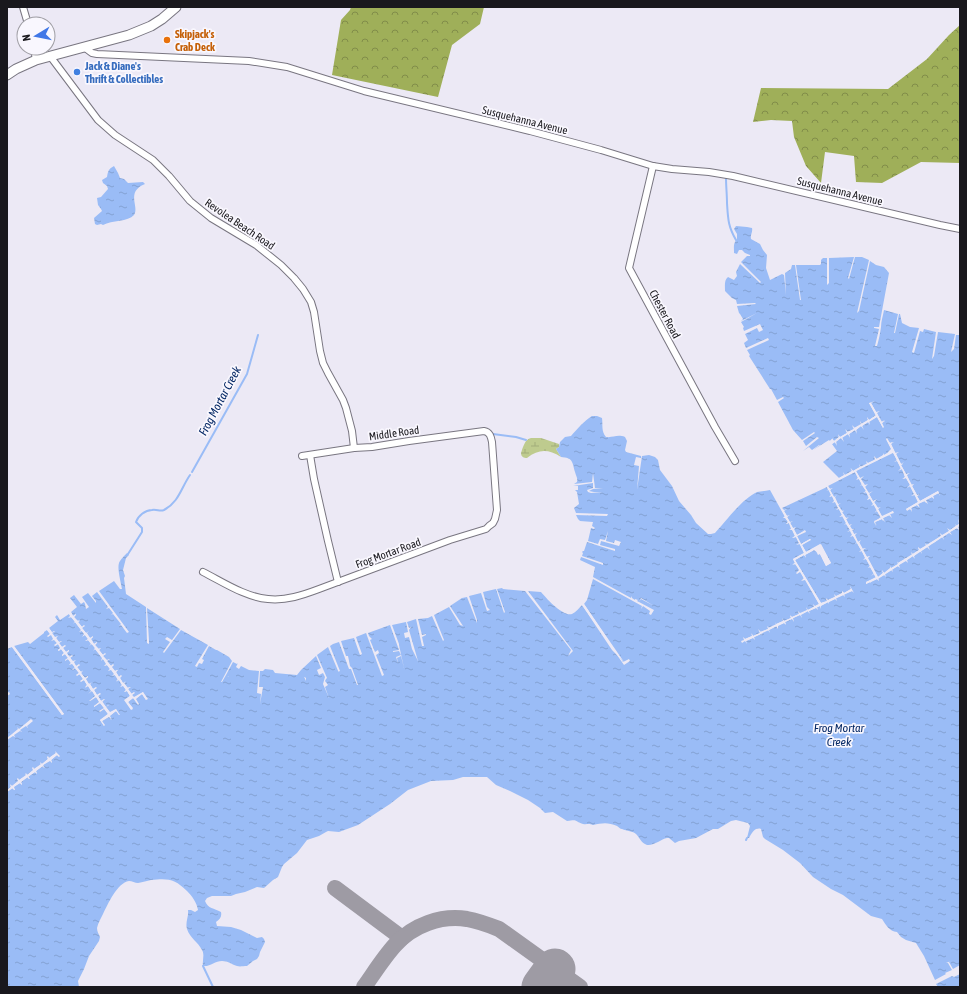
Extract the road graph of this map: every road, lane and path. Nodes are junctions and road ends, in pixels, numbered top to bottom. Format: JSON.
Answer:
{"nodes":[{"id":1,"x":176,"y":7,"type":"edge"},
{"id":2,"x":84,"y":47,"type":"junction"},
{"id":3,"x":56,"y":54,"type":"edge"},
{"id":4,"x":35,"y":56,"type":"edge"},
{"id":5,"x":50,"y":56,"type":"joint"},
{"id":6,"x":36,"y":60,"type":"junction"},
{"id":7,"x":7,"y":75,"type":"edge"},
{"id":8,"x":653,"y":166,"type":"junction"},
{"id":9,"x":960,"y":228,"type":"edge"},
{"id":10,"x":488,"y":433,"type":"joint"},
{"id":11,"x":354,"y":448,"type":"junction"},
{"id":12,"x":310,"y":455,"type":"junction"},
{"id":13,"x":302,"y":456,"type":"dead end"},
{"id":14,"x":735,"y":461,"type":"dead end"},
{"id":15,"x":203,"y":572,"type":"dead end"},
{"id":16,"x":338,"y":582,"type":"junction"}],
"edges":[{"from":1,"to":2,"type":"street"},
{"from":2,"to":3,"type":"street"},
{"from":2,"to":8,"type":"street","name":"Susquehanna Avenue"},
{"from":4,"to":6,"type":"street"},
{"from":5,"to":6,"type":"street"},
{"from":5,"to":11,"type":"street","name":"Revolea Beach Road"},
{"from":6,"to":7,"type":"street"},
{"from":8,"to":9,"type":"street","name":"Susquehanna Avenue"},
{"from":8,"to":14,"type":"street","name":"Chester Road"},
{"from":10,"to":11,"type":"street","name":"Middle Road"},
{"from":10,"to":16,"type":"street","name":"Frog Mortar Road"},
{"from":11,"to":12,"type":"street","name":"Middle Road"},
{"from":12,"to":13,"type":"street","name":"Middle Road"},
{"from":12,"to":16,"type":"street"},
{"from":15,"to":16,"type":"street","name":"Frog Mortar Road"}]}
